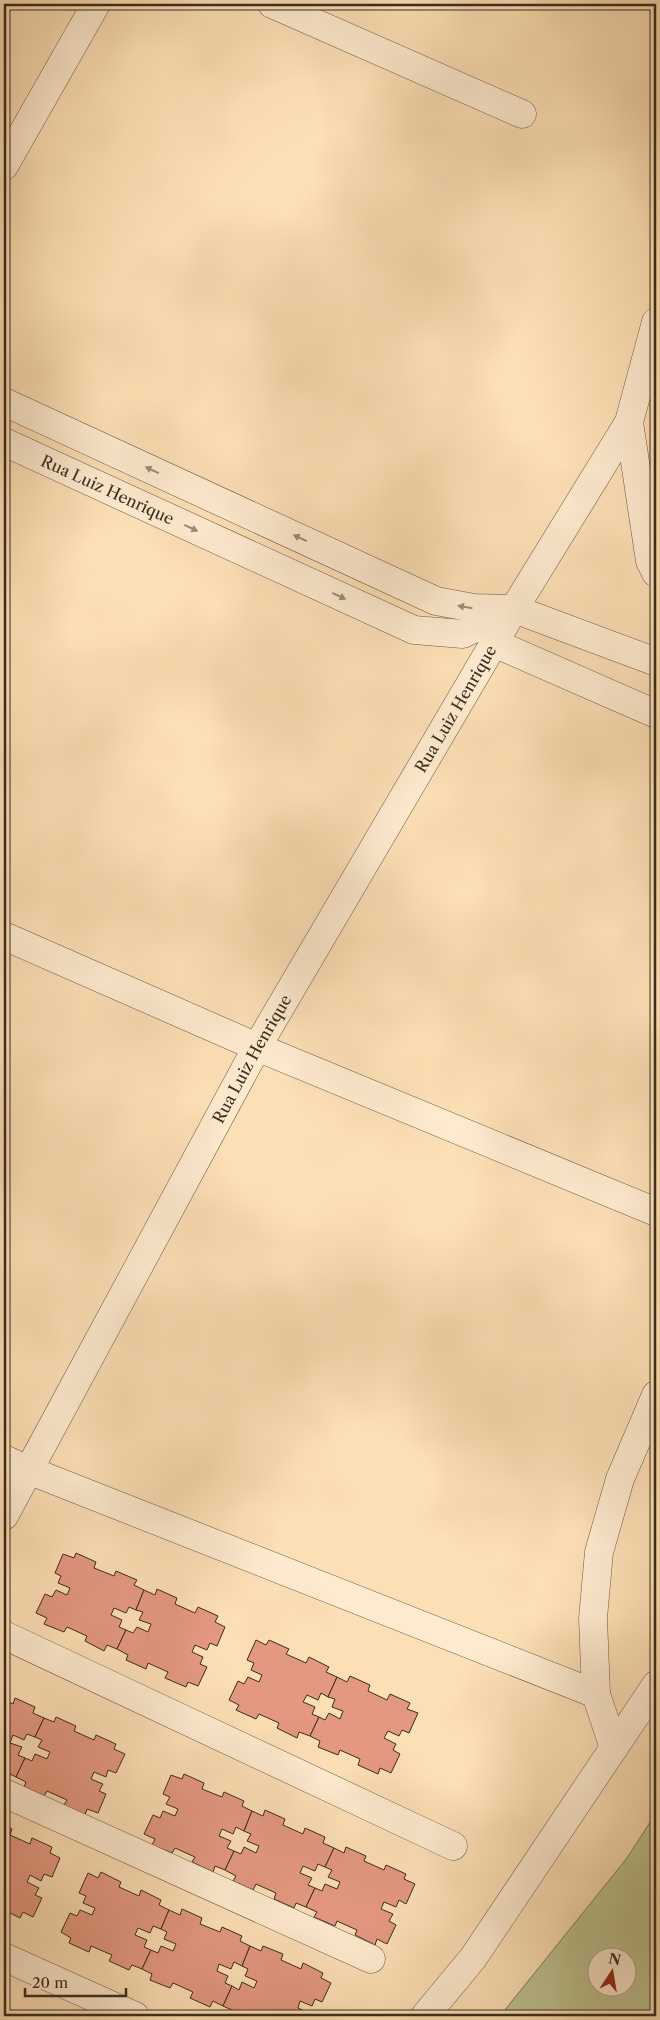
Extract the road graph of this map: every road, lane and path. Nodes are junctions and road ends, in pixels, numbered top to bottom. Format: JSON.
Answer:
{"nodes":[{"id":1,"x":96,"y":4,"type":"edge"},
{"id":2,"x":272,"y":4,"type":"edge"},
{"id":3,"x":522,"y":114,"type":"dead end"},
{"id":4,"x":4,"y":166,"type":"edge"},
{"id":5,"x":656,"y":322,"type":"edge"},
{"id":6,"x":4,"y":402,"type":"edge"},
{"id":7,"x":628,"y":422,"type":"junction"},
{"id":8,"x":4,"y":442,"type":"edge"},
{"id":9,"x":656,"y":573,"type":"edge"},
{"id":10,"x":514,"y":609,"type":"junction"},
{"id":11,"x":494,"y":643,"type":"junction"},
{"id":12,"x":656,"y":662,"type":"edge"},
{"id":13,"x":656,"y":714,"type":"edge"},
{"id":14,"x":4,"y":936,"type":"edge"},
{"id":15,"x":258,"y":1047,"type":"junction"},
{"id":16,"x":656,"y":1212,"type":"edge"},
{"id":17,"x":656,"y":1395,"type":"edge"},
{"id":18,"x":4,"y":1459,"type":"edge"},
{"id":19,"x":28,"y":1470,"type":"junction"},
{"id":20,"x":4,"y":1516,"type":"edge"},
{"id":21,"x":4,"y":1635,"type":"edge"},
{"id":22,"x":656,"y":1685,"type":"edge"},
{"id":23,"x":596,"y":1694,"type":"junction"},
{"id":24,"x":614,"y":1748,"type":"junction"},
{"id":25,"x":4,"y":1793,"type":"edge"},
{"id":26,"x":453,"y":1846,"type":"dead end"},
{"id":27,"x":4,"y":1957,"type":"edge"},
{"id":28,"x":372,"y":1960,"type":"dead end"},
{"id":29,"x":135,"y":2016,"type":"edge"},
{"id":30,"x":425,"y":2016,"type":"edge"}],
"edges":[{"from":1,"to":4,"type":"street"},
{"from":2,"to":3,"type":"street"},
{"from":5,"to":7,"type":"street","name":"Rua Luiz Henrique"},
{"from":10,"to":6,"type":"street","one_way":true},
{"from":7,"to":9,"type":"street"},
{"from":7,"to":10,"type":"street","name":"Rua Luiz Henrique"},
{"from":8,"to":10,"type":"street","name":"Rua Luiz Henrique","one_way":true},
{"from":10,"to":11,"type":"street","name":"Rua Luiz Henrique"},
{"from":10,"to":12,"type":"street"},
{"from":11,"to":13,"type":"street"},
{"from":11,"to":15,"type":"street","name":"Rua Luiz Henrique"},
{"from":14,"to":15,"type":"street"},
{"from":15,"to":16,"type":"street"},
{"from":15,"to":19,"type":"street","name":"Rua Luiz Henrique"},
{"from":17,"to":23,"type":"street"},
{"from":18,"to":19,"type":"street"},
{"from":19,"to":20,"type":"street","name":"Rua Luiz Henrique"},
{"from":19,"to":23,"type":"street"},
{"from":21,"to":26,"type":"street"},
{"from":22,"to":24,"type":"street"},
{"from":23,"to":24,"type":"street"},
{"from":24,"to":30,"type":"street"},
{"from":25,"to":28,"type":"street"},
{"from":27,"to":29,"type":"street"}]}
